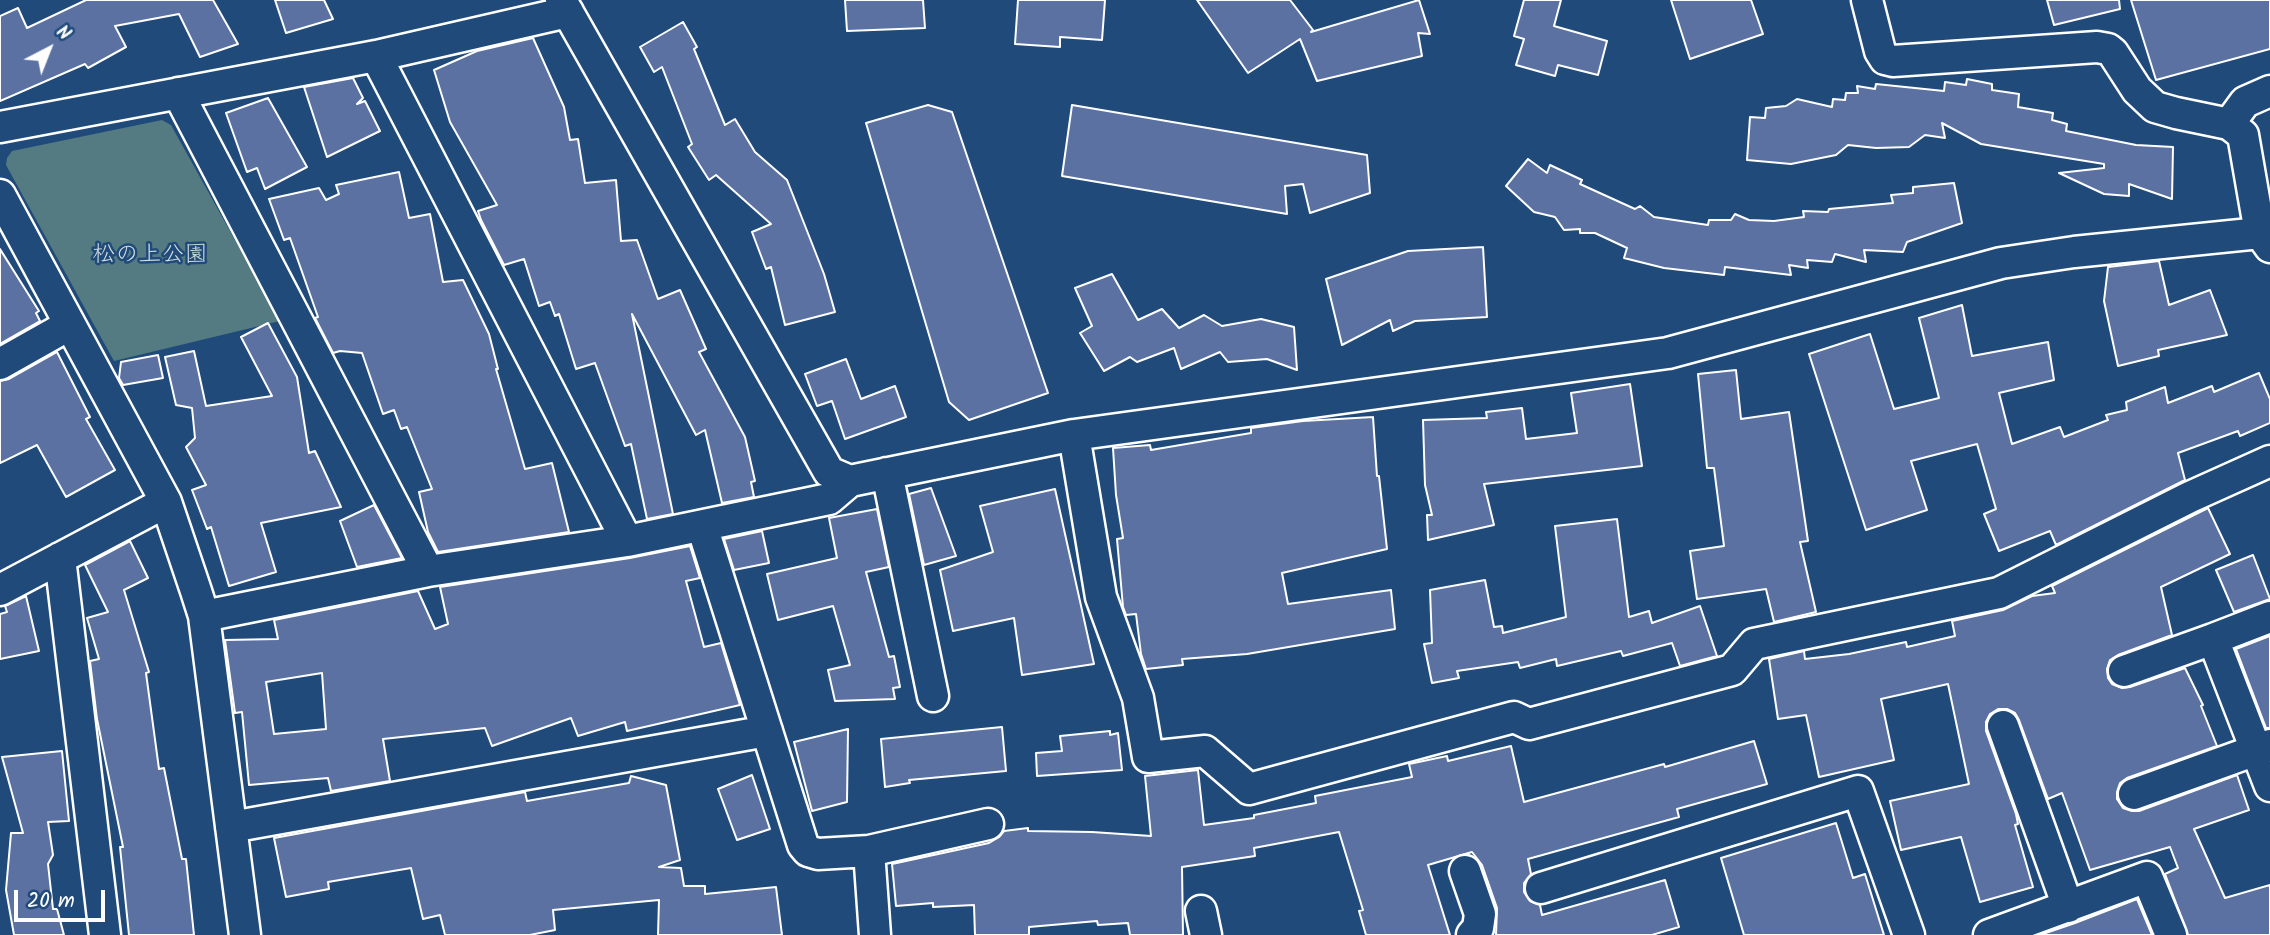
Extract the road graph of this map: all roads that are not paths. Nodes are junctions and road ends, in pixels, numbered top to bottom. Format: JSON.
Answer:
{"nodes":[{"id":1,"x":1867,"y":0,"type":"edge"},
{"id":2,"x":565,"y":6,"type":"edge"},
{"id":3,"x":376,"y":56,"type":"junction"},
{"id":4,"x":2270,"y":91,"type":"edge"},
{"id":5,"x":178,"y":93,"type":"junction"},
{"id":6,"x":2229,"y":124,"type":"junction"},
{"id":7,"x":0,"y":127,"type":"edge"},
{"id":8,"x":0,"y":195,"type":"edge"},
{"id":9,"x":2265,"y":240,"type":"edge"},
{"id":10,"x":69,"y":325,"type":"junction"},
{"id":11,"x":0,"y":364,"type":"edge"},
{"id":12,"x":1074,"y":435,"type":"junction"},
{"id":13,"x":2270,"y":461,"type":"edge"},
{"id":14,"x":887,"y":473,"type":"junction"},
{"id":15,"x":850,"y":481,"type":"junction"},
{"id":16,"x":166,"y":502,"type":"junction"},
{"id":17,"x":702,"y":526,"type":"junction"},
{"id":18,"x":627,"y":541,"type":"junction"},
{"id":19,"x":60,"y":558,"type":"junction"},
{"id":20,"x":428,"y":571,"type":"junction"},
{"id":21,"x":0,"y":590,"type":"edge"},
{"id":22,"x":204,"y":616,"type":"junction"},
{"id":23,"x":2270,"y":617,"type":"edge"},
{"id":24,"x":2213,"y":639,"type":"junction"},
{"id":25,"x":2123,"y":671,"type":"dead end"},
{"id":26,"x":933,"y":696,"type":"dead end"},
{"id":27,"x":2003,"y":726,"type":"dead end"},
{"id":28,"x":767,"y":731,"type":"junction"},
{"id":29,"x":2263,"y":748,"type":"edge"},
{"id":30,"x":2270,"y":786,"type":"edge"},
{"id":31,"x":2134,"y":794,"type":"dead end"},
{"id":32,"x":989,"y":824,"type":"dead end"},
{"id":33,"x":231,"y":827,"type":"junction"},
{"id":34,"x":869,"y":851,"type":"junction"},
{"id":35,"x":1465,"y":871,"type":"dead end"},
{"id":36,"x":1541,"y":888,"type":"dead end"},
{"id":37,"x":2068,"y":907,"type":"junction"},
{"id":38,"x":105,"y":935,"type":"edge"},
{"id":39,"x":246,"y":935,"type":"edge"},
{"id":40,"x":875,"y":935,"type":"edge"},
{"id":41,"x":1472,"y":935,"type":"edge"},
{"id":42,"x":1909,"y":935,"type":"edge"},
{"id":43,"x":1989,"y":935,"type":"edge"},
{"id":44,"x":2171,"y":935,"type":"edge"}],
"edges":[{"from":1,"to":6,"type":"street"},
{"from":2,"to":3,"type":"street"},
{"from":2,"to":15,"type":"street"},
{"from":3,"to":5,"type":"street"},
{"from":3,"to":18,"type":"street"},
{"from":4,"to":6,"type":"street"},
{"from":5,"to":7,"type":"street"},
{"from":5,"to":20,"type":"street"},
{"from":6,"to":9,"type":"street"},
{"from":8,"to":10,"type":"street"},
{"from":9,"to":12,"type":"street"},
{"from":10,"to":11,"type":"street"},
{"from":10,"to":16,"type":"street"},
{"from":12,"to":13,"type":"street"},
{"from":12,"to":14,"type":"street"},
{"from":14,"to":15,"type":"street"},
{"from":14,"to":26,"type":"street"},
{"from":15,"to":17,"type":"street"},
{"from":16,"to":19,"type":"street"},
{"from":16,"to":22,"type":"street"},
{"from":17,"to":18,"type":"street"},
{"from":17,"to":28,"type":"street"},
{"from":18,"to":20,"type":"street"},
{"from":19,"to":21,"type":"street"},
{"from":19,"to":38,"type":"street"},
{"from":20,"to":22,"type":"street"},
{"from":22,"to":33,"type":"street"},
{"from":23,"to":24,"type":"street"},
{"from":24,"to":25,"type":"street"},
{"from":24,"to":29,"type":"street"},
{"from":27,"to":37,"type":"street"},
{"from":28,"to":33,"type":"street"},
{"from":28,"to":34,"type":"street"},
{"from":29,"to":30,"type":"street"},
{"from":29,"to":31,"type":"street"},
{"from":32,"to":34,"type":"street"},
{"from":33,"to":39,"type":"street"},
{"from":34,"to":40,"type":"street"},
{"from":35,"to":41,"type":"street"},
{"from":36,"to":42,"type":"street"},
{"from":37,"to":43,"type":"street"},
{"from":37,"to":44,"type":"street"}]}
